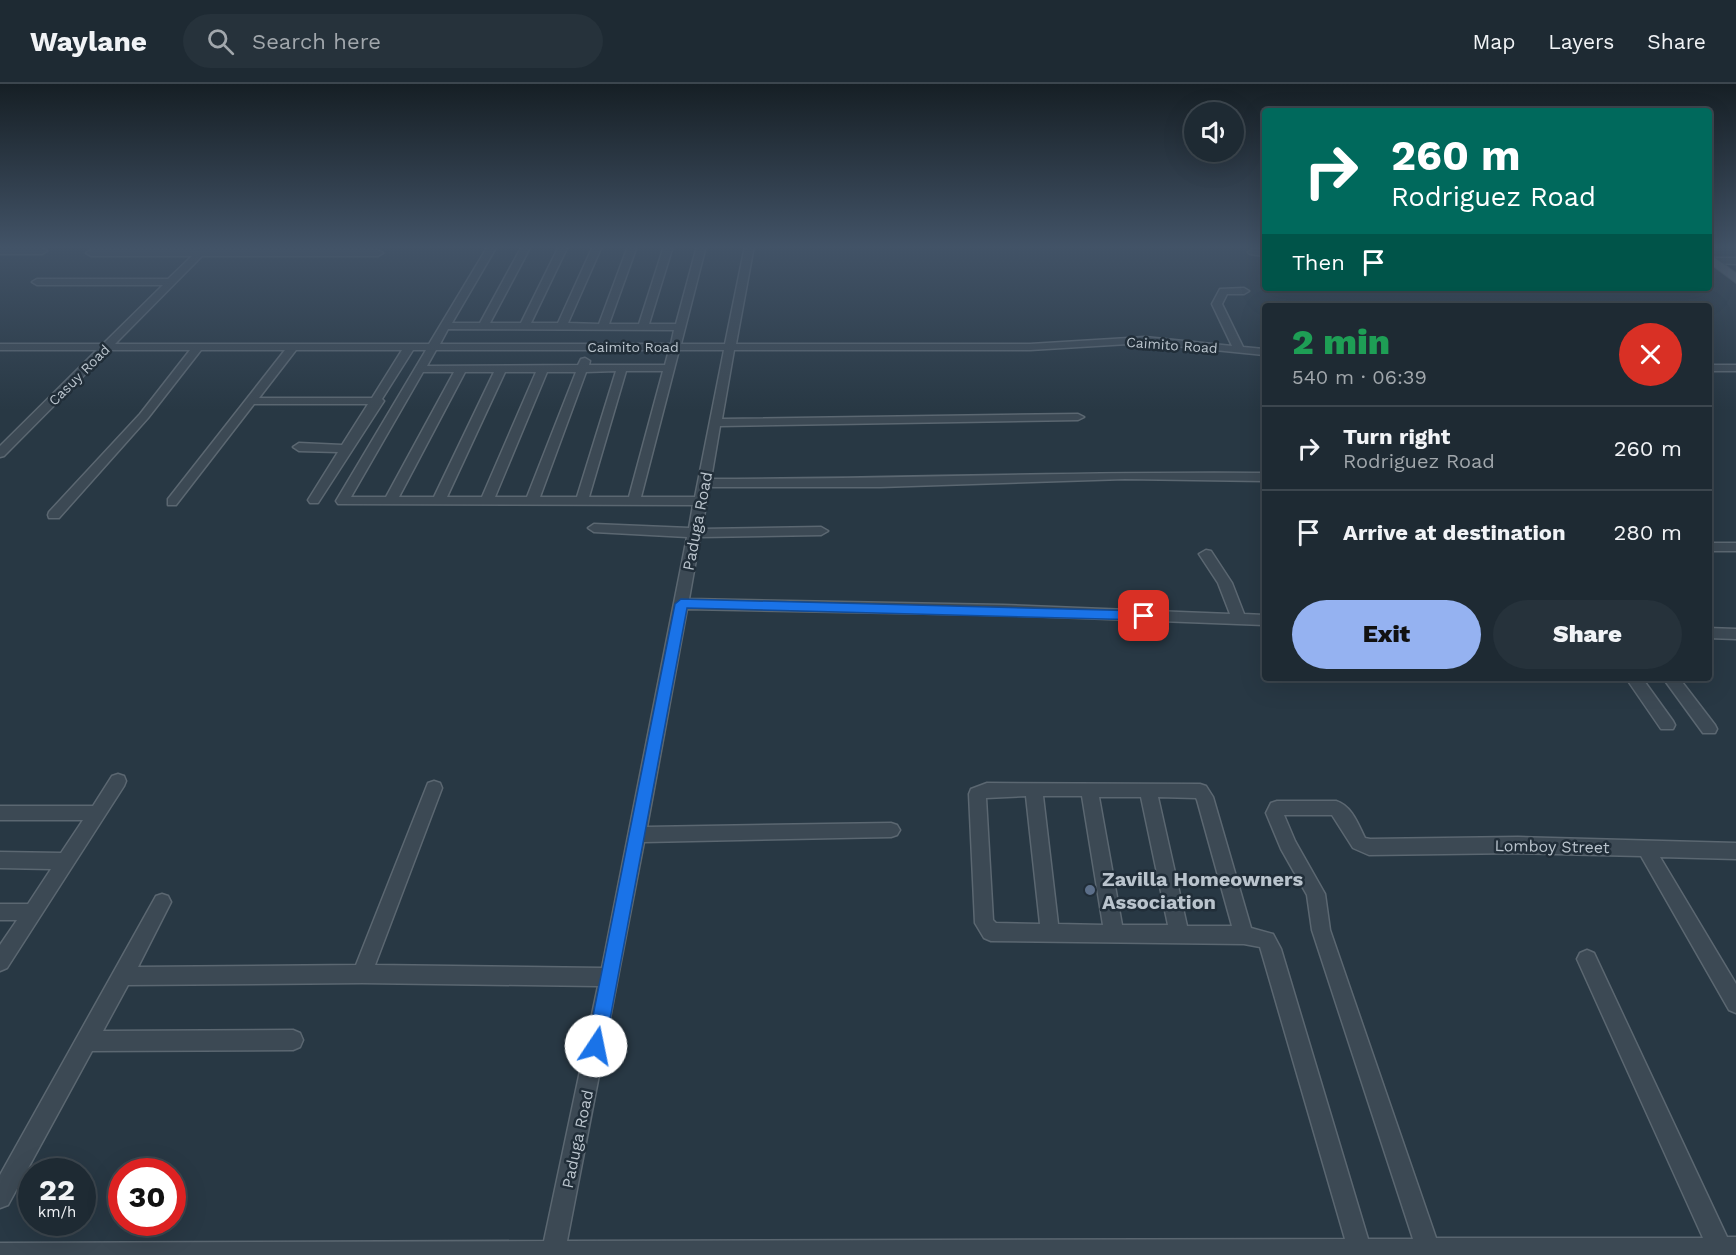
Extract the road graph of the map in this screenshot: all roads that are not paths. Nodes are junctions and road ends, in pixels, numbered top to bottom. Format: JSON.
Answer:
{"nodes":[{"id":1,"x":153,"y":301,"type":"edge"},
{"id":2,"x":459,"y":301,"type":"edge"},
{"id":3,"x":497,"y":301,"type":"edge"},
{"id":4,"x":537,"y":301,"type":"edge"},
{"id":5,"x":573,"y":301,"type":"edge"},
{"id":6,"x":613,"y":301,"type":"edge"},
{"id":7,"x":651,"y":301,"type":"edge"},
{"id":8,"x":688,"y":301,"type":"edge"},
{"id":9,"x":739,"y":301,"type":"edge"},
{"id":10,"x":1218,"y":301,"type":"edge"},
{"id":11,"x":444,"y":326,"type":"junction"},
{"id":12,"x":562,"y":326,"type":"junction"},
{"id":13,"x":603,"y":326,"type":"junction"},
{"id":14,"x":643,"y":326,"type":"junction"},
{"id":15,"x":483,"y":327,"type":"junction"},
{"id":16,"x":524,"y":327,"type":"junction"},
{"id":17,"x":681,"y":327,"type":"junction"},
{"id":18,"x":109,"y":345,"type":"junction"},
{"id":19,"x":199,"y":346,"type":"junction"},
{"id":20,"x":294,"y":346,"type":"junction"},
{"id":21,"x":410,"y":346,"type":"junction"},
{"id":22,"x":432,"y":346,"type":"junction"},
{"id":23,"x":590,"y":346,"type":"junction"},
{"id":24,"x":0,"y":347,"type":"edge"},
{"id":25,"x":675,"y":347,"type":"junction"},
{"id":26,"x":729,"y":347,"type":"junction"},
{"id":27,"x":1239,"y":350,"type":"junction"},
{"id":28,"x":1262,"y":352,"type":"edge"},
{"id":29,"x":543,"y":368,"type":"junction"},
{"id":30,"x":583,"y":368,"type":"junction"},
{"id":31,"x":622,"y":368,"type":"junction"},
{"id":32,"x":670,"y":368,"type":"junction"},
{"id":33,"x":1712,"y":368,"type":"edge"},
{"id":34,"x":1736,"y":368,"type":"edge"},
{"id":35,"x":420,"y":369,"type":"junction"},
{"id":36,"x":461,"y":369,"type":"junction"},
{"id":37,"x":501,"y":369,"type":"junction"},
{"id":38,"x":250,"y":401,"type":"junction"},
{"id":39,"x":378,"y":401,"type":"junction"},
{"id":40,"x":1078,"y":417,"type":"dead end"},
{"id":41,"x":716,"y":423,"type":"junction"},
{"id":42,"x":299,"y":447,"type":"dead end"},
{"id":43,"x":346,"y":449,"type":"junction"},
{"id":44,"x":0,"y":453,"type":"edge"},
{"id":45,"x":1262,"y":477,"type":"edge"},
{"id":46,"x":326,"y":480,"type":"junction"},
{"id":47,"x":705,"y":483,"type":"junction"},
{"id":48,"x":351,"y":485,"type":"junction"},
{"id":49,"x":314,"y":500,"type":"dead end"},
{"id":50,"x":391,"y":500,"type":"junction"},
{"id":51,"x":439,"y":500,"type":"junction"},
{"id":52,"x":487,"y":501,"type":"junction"},
{"id":53,"x":532,"y":501,"type":"junction"},
{"id":54,"x":582,"y":501,"type":"junction"},
{"id":55,"x":634,"y":501,"type":"junction"},
{"id":56,"x":701,"y":501,"type":"junction"},
{"id":57,"x":172,"y":502,"type":"dead end"},
{"id":58,"x":54,"y":515,"type":"dead end"},
{"id":59,"x":594,"y":528,"type":"dead end"},
{"id":60,"x":821,"y":531,"type":"dead end"},
{"id":61,"x":695,"y":533,"type":"junction"},
{"id":62,"x":1712,"y":547,"type":"edge"},
{"id":63,"x":1736,"y":548,"type":"edge"},
{"id":64,"x":1206,"y":554,"type":"dead end"},
{"id":65,"x":681,"y":604,"type":"junction"},
{"id":66,"x":1239,"y":619,"type":"junction"},
{"id":67,"x":1262,"y":620,"type":"edge"},
{"id":68,"x":1712,"y":633,"type":"edge"},
{"id":69,"x":1736,"y":634,"type":"edge"},
{"id":70,"x":1636,"y":681,"type":"edge"},
{"id":71,"x":1673,"y":681,"type":"edge"},
{"id":72,"x":1667,"y":725,"type":"dead end"},
{"id":73,"x":1709,"y":729,"type":"dead end"},
{"id":74,"x":118,"y":781,"type":"dead end"},
{"id":75,"x":434,"y":788,"type":"dead end"},
{"id":76,"x":1034,"y":789,"type":"junction"},
{"id":77,"x":1089,"y":790,"type":"junction"},
{"id":78,"x":1148,"y":790,"type":"junction"},
{"id":79,"x":0,"y":813,"type":"edge"},
{"id":80,"x":95,"y":813,"type":"junction"},
{"id":81,"x":891,"y":830,"type":"dead end"},
{"id":82,"x":637,"y":835,"type":"junction"},
{"id":83,"x":1646,"y":848,"type":"junction"},
{"id":84,"x":1736,"y":851,"type":"edge"},
{"id":85,"x":0,"y":860,"type":"edge"},
{"id":86,"x":64,"y":861,"type":"junction"},
{"id":87,"x":162,"y":902,"type":"dead end"},
{"id":88,"x":0,"y":912,"type":"edge"},
{"id":89,"x":32,"y":912,"type":"junction"},
{"id":90,"x":1050,"y":934,"type":"junction"},
{"id":91,"x":1114,"y":934,"type":"junction"},
{"id":92,"x":1179,"y":934,"type":"junction"},
{"id":93,"x":1244,"y":935,"type":"junction"},
{"id":94,"x":1587,"y":959,"type":"dead end"},
{"id":95,"x":0,"y":962,"type":"edge"},
{"id":96,"x":362,"y":974,"type":"junction"},
{"id":97,"x":123,"y":976,"type":"junction"},
{"id":98,"x":610,"y":977,"type":"junction"},
{"id":99,"x":1736,"y":1003,"type":"edge"},
{"id":100,"x":293,"y":1040,"type":"dead end"},
{"id":101,"x":87,"y":1041,"type":"junction"},
{"id":102,"x":0,"y":1197,"type":"edge"},
{"id":103,"x":1359,"y":1248,"type":"junction"},
{"id":104,"x":1428,"y":1249,"type":"junction"},
{"id":105,"x":1728,"y":1249,"type":"edge"},
{"id":106,"x":554,"y":1254,"type":"edge"},
{"id":107,"x":0,"y":1255,"type":"edge"}],
"edges":[{"from":1,"to":18,"type":"street","name":"Casuy Road"},
{"from":2,"to":11,"type":"street"},
{"from":3,"to":15,"type":"street"},
{"from":4,"to":16,"type":"street"},
{"from":5,"to":12,"type":"street"},
{"from":6,"to":13,"type":"street"},
{"from":7,"to":14,"type":"street"},
{"from":8,"to":17,"type":"street"},
{"from":9,"to":26,"type":"street","name":"Paduga Road"},
{"from":10,"to":27,"type":"street"},
{"from":11,"to":15,"type":"street"},
{"from":11,"to":22,"type":"street"},
{"from":12,"to":13,"type":"street"},
{"from":12,"to":16,"type":"street"},
{"from":13,"to":14,"type":"street"},
{"from":14,"to":17,"type":"street"},
{"from":15,"to":16,"type":"street"},
{"from":17,"to":25,"type":"street"},
{"from":18,"to":19,"type":"street","name":"Caimito Road"},
{"from":18,"to":24,"type":"street","name":"Caimito Road"},
{"from":18,"to":44,"type":"street","name":"Casuy Road"},
{"from":19,"to":20,"type":"street","name":"Caimito Road"},
{"from":19,"to":58,"type":"street"},
{"from":20,"to":21,"type":"street","name":"Caimito Road"},
{"from":20,"to":38,"type":"street"},
{"from":21,"to":22,"type":"street","name":"Caimito Road"},
{"from":21,"to":39,"type":"street"},
{"from":22,"to":23,"type":"street","name":"Caimito Road"},
{"from":22,"to":35,"type":"street"},
{"from":23,"to":25,"type":"street","name":"Caimito Road"},
{"from":23,"to":30,"type":"street"},
{"from":25,"to":26,"type":"street","name":"Caimito Road"},
{"from":25,"to":32,"type":"street"},
{"from":26,"to":27,"type":"street","name":"Caimito Road"},
{"from":26,"to":41,"type":"street","name":"Paduga Road"},
{"from":27,"to":28,"type":"street","name":"Caimito Road"},
{"from":29,"to":30,"type":"street"},
{"from":29,"to":37,"type":"street"},
{"from":29,"to":52,"type":"street"},
{"from":30,"to":31,"type":"street"},
{"from":30,"to":53,"type":"street"},
{"from":31,"to":32,"type":"street"},
{"from":31,"to":54,"type":"street"},
{"from":32,"to":55,"type":"street"},
{"from":33,"to":34,"type":"street"},
{"from":35,"to":36,"type":"street"},
{"from":35,"to":48,"type":"street"},
{"from":36,"to":37,"type":"street"},
{"from":36,"to":50,"type":"street"},
{"from":37,"to":51,"type":"street"},
{"from":38,"to":39,"type":"street"},
{"from":38,"to":57,"type":"street"},
{"from":39,"to":43,"type":"street"},
{"from":40,"to":41,"type":"street"},
{"from":41,"to":47,"type":"street","name":"Paduga Road"},
{"from":42,"to":43,"type":"street"},
{"from":43,"to":46,"type":"street"},
{"from":45,"to":47,"type":"street"},
{"from":46,"to":48,"type":"street"},
{"from":46,"to":49,"type":"street"},
{"from":47,"to":56,"type":"street","name":"Paduga Road"},
{"from":48,"to":50,"type":"street"},
{"from":50,"to":51,"type":"street"},
{"from":51,"to":52,"type":"street"},
{"from":52,"to":53,"type":"street"},
{"from":53,"to":54,"type":"street"},
{"from":54,"to":55,"type":"street"},
{"from":55,"to":56,"type":"street"},
{"from":56,"to":61,"type":"street","name":"Paduga Road"},
{"from":59,"to":61,"type":"street"},
{"from":60,"to":61,"type":"street"},
{"from":61,"to":65,"type":"street","name":"Paduga Road"},
{"from":62,"to":63,"type":"street"},
{"from":64,"to":66,"type":"street"},
{"from":65,"to":66,"type":"street"},
{"from":65,"to":82,"type":"street","name":"Paduga Road"},
{"from":66,"to":67,"type":"street"},
{"from":68,"to":69,"type":"street"},
{"from":70,"to":72,"type":"street"},
{"from":71,"to":73,"type":"street"},
{"from":74,"to":80,"type":"street"},
{"from":75,"to":96,"type":"street"},
{"from":76,"to":77,"type":"street"},
{"from":76,"to":90,"type":"street"},
{"from":76,"to":90,"type":"street"},
{"from":77,"to":78,"type":"street"},
{"from":77,"to":91,"type":"street"},
{"from":78,"to":92,"type":"street"},
{"from":78,"to":93,"type":"street"},
{"from":79,"to":80,"type":"street"},
{"from":80,"to":86,"type":"street"},
{"from":81,"to":82,"type":"street"},
{"from":82,"to":98,"type":"street","name":"Paduga Road"},
{"from":83,"to":84,"type":"street","name":"Lomboy Street"},
{"from":83,"to":99,"type":"street"},
{"from":83,"to":104,"type":"street","name":"Lomboy Street"},
{"from":85,"to":86,"type":"street"},
{"from":86,"to":89,"type":"street"},
{"from":87,"to":97,"type":"street"},
{"from":88,"to":89,"type":"street"},
{"from":89,"to":95,"type":"street"},
{"from":90,"to":91,"type":"street"},
{"from":91,"to":92,"type":"street"},
{"from":92,"to":93,"type":"street"},
{"from":93,"to":103,"type":"street"},
{"from":94,"to":105,"type":"street"},
{"from":96,"to":97,"type":"street"},
{"from":96,"to":98,"type":"street"},
{"from":97,"to":101,"type":"street"},
{"from":98,"to":106,"type":"street","name":"Paduga Road"},
{"from":100,"to":101,"type":"street"},
{"from":101,"to":102,"type":"street"},
{"from":103,"to":104,"type":"street"},
{"from":103,"to":106,"type":"street"},
{"from":104,"to":105,"type":"street"},
{"from":106,"to":107,"type":"street"}]}
